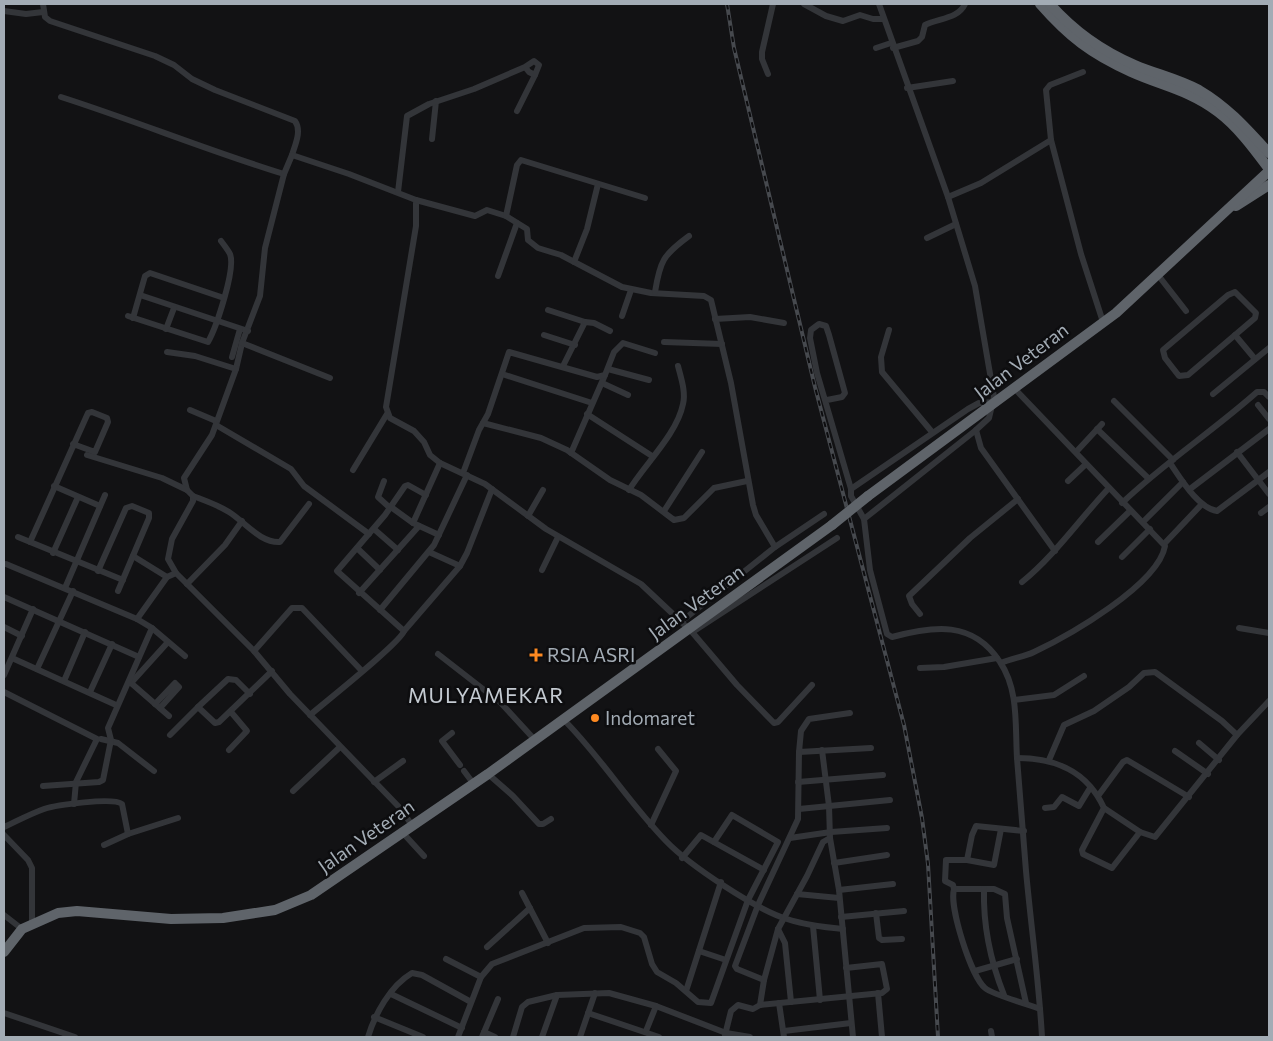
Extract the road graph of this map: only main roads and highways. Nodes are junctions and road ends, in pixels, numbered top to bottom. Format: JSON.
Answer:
{"nodes":[{"id":1,"x":1040,"y":4,"type":"edge"},
{"id":2,"x":1050,"y":4,"type":"edge"},
{"id":3,"x":1264,"y":150,"type":"edge"},
{"id":4,"x":1269,"y":170,"type":"edge"},
{"id":5,"x":1254,"y":183,"type":"junction"},
{"id":6,"x":1269,"y":184,"type":"edge"},
{"id":7,"x":1269,"y":193,"type":"edge"},
{"id":8,"x":1252,"y":196,"type":"junction"},
{"id":9,"x":1226,"y":211,"type":"junction"},
{"id":10,"x":4,"y":952,"type":"edge"}],
"edges":[{"from":1,"to":3,"type":"highway"},
{"from":2,"to":3,"type":"highway"},
{"from":3,"to":4,"type":"highway"},
{"from":3,"to":5,"type":"highway"},
{"from":4,"to":5,"type":"highway","name":"Jalan Veteran"},
{"from":5,"to":9,"type":"highway","name":"Jalan Veteran"},
{"from":6,"to":8,"type":"highway","name":"Jalan Veteran"},
{"from":7,"to":8,"type":"highway"},
{"from":8,"to":9,"type":"highway","name":"Jalan Veteran"},
{"from":9,"to":10,"type":"highway","name":"Jalan Veteran","bridge":true}]}
